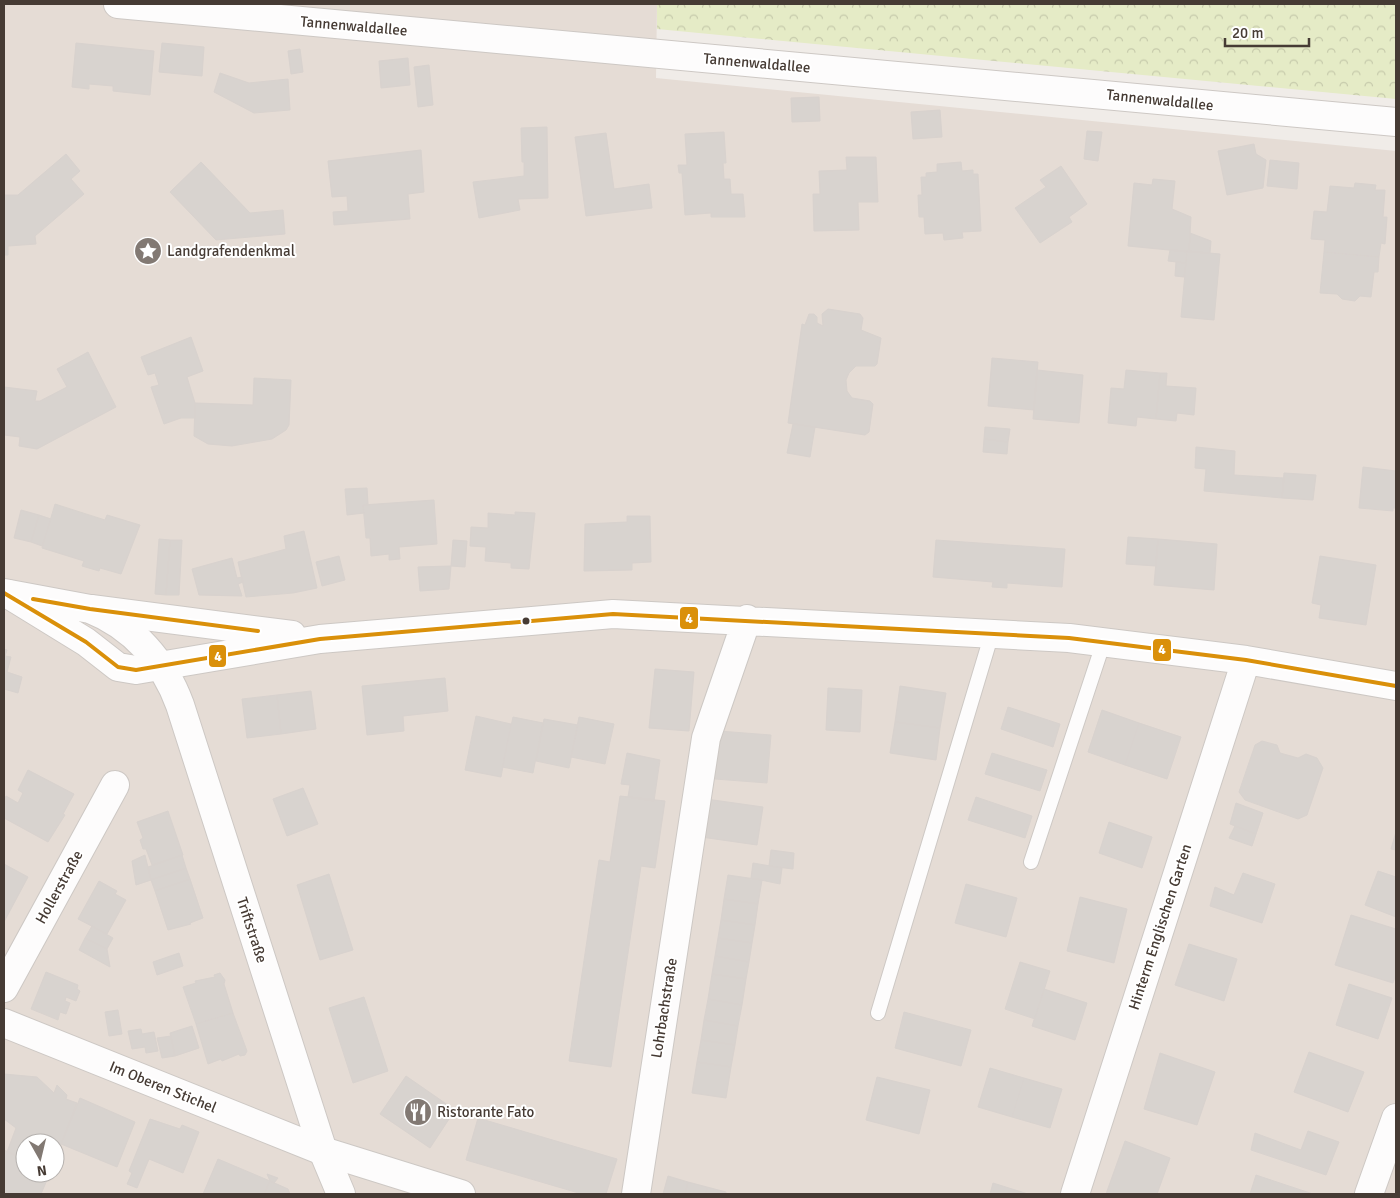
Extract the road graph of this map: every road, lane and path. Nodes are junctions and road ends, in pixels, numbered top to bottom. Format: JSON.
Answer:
{"nodes":[{"id":1,"x":118,"y":4,"type":"edge"},
{"id":2,"x":1396,"y":122,"type":"edge"},
{"id":3,"x":6,"y":594,"type":"edge"},
{"id":4,"x":90,"y":609,"type":"junction"},
{"id":5,"x":747,"y":619,"type":"junction"},
{"id":6,"x":992,"y":634,"type":"junction"},
{"id":7,"x":320,"y":639,"type":"junction"},
{"id":8,"x":1104,"y":641,"type":"junction"},
{"id":9,"x":1246,"y":660,"type":"junction"},
{"id":10,"x":162,"y":666,"type":"junction"},
{"id":11,"x":1396,"y":686,"type":"edge"},
{"id":12,"x":115,"y":785,"type":"dead end"},
{"id":13,"x":1031,"y":862,"type":"dead end"},
{"id":14,"x":4,"y":988,"type":"edge"},
{"id":15,"x":878,"y":1013,"type":"dead end"},
{"id":16,"x":4,"y":1023,"type":"edge"},
{"id":17,"x":1396,"y":1118,"type":"edge"},
{"id":18,"x":323,"y":1151,"type":"junction"},
{"id":19,"x":341,"y":1194,"type":"edge"},
{"id":20,"x":461,"y":1194,"type":"edge"},
{"id":21,"x":636,"y":1194,"type":"edge"},
{"id":22,"x":1075,"y":1194,"type":"edge"},
{"id":23,"x":1369,"y":1194,"type":"edge"}],
"edges":[{"from":1,"to":2,"type":"street","name":"Tannenwaldallee"},
{"from":3,"to":4,"type":"street"},
{"from":3,"to":10,"type":"street"},
{"from":4,"to":7,"type":"street"},
{"from":4,"to":10,"type":"street","name":"Triftstraße"},
{"from":5,"to":6,"type":"street"},
{"from":5,"to":7,"type":"street"},
{"from":5,"to":21,"type":"street","name":"Lohrbachstraße"},
{"from":6,"to":8,"type":"street"},
{"from":6,"to":15,"type":"lane"},
{"from":7,"to":10,"type":"street"},
{"from":8,"to":9,"type":"street"},
{"from":8,"to":13,"type":"lane"},
{"from":9,"to":11,"type":"street"},
{"from":9,"to":22,"type":"street","name":"Hinterm Englischen Garten"},
{"from":10,"to":18,"type":"street","name":"Triftstraße"},
{"from":12,"to":14,"type":"street","name":"Hollerstraße"},
{"from":16,"to":18,"type":"street","name":"Im Oberen Stichel"},
{"from":17,"to":23,"type":"street"},
{"from":18,"to":19,"type":"street","name":"Triftstraße"},
{"from":18,"to":20,"type":"street","name":"Im Oberen Stichel"}]}
